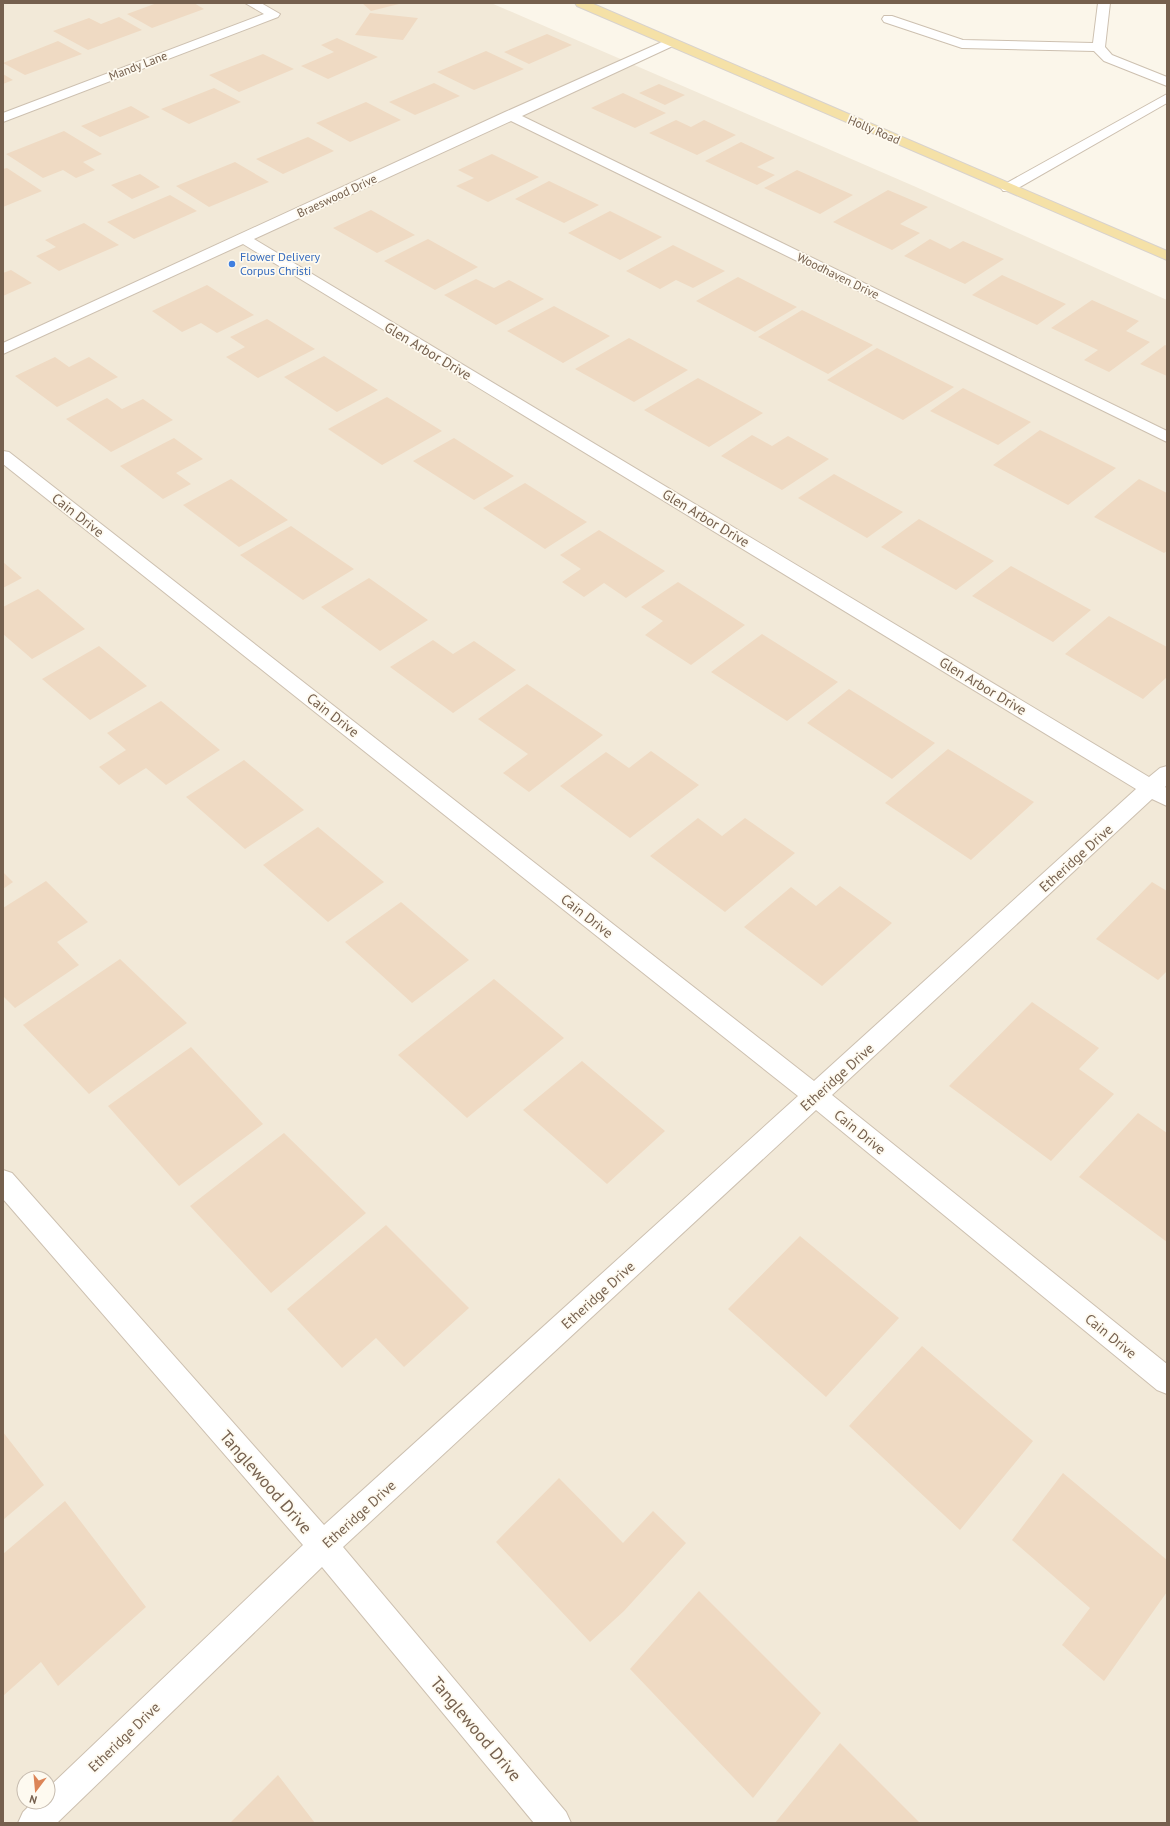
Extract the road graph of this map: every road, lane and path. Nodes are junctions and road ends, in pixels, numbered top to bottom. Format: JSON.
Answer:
{"nodes":[{"id":1,"x":250,"y":3,"type":"edge"},
{"id":2,"x":580,"y":3,"type":"edge"},
{"id":3,"x":1104,"y":3,"type":"edge"},
{"id":4,"x":888,"y":19,"type":"dead end"},
{"id":5,"x":671,"y":42,"type":"junction"},
{"id":6,"x":1099,"y":47,"type":"junction"},
{"id":7,"x":1167,"y":82,"type":"edge"},
{"id":8,"x":1167,"y":98,"type":"edge"},
{"id":9,"x":510,"y":116,"type":"junction"},
{"id":10,"x":3,"y":118,"type":"edge"},
{"id":11,"x":1008,"y":188,"type":"junction"},
{"id":12,"x":244,"y":240,"type":"junction"},
{"id":13,"x":1167,"y":256,"type":"edge"},
{"id":14,"x":3,"y":349,"type":"edge"},
{"id":15,"x":1167,"y":437,"type":"edge"},
{"id":16,"x":3,"y":456,"type":"edge"},
{"id":17,"x":1162,"y":786,"type":"edge"},
{"id":18,"x":816,"y":1096,"type":"junction"},
{"id":19,"x":3,"y":1181,"type":"edge"},
{"id":20,"x":1167,"y":1381,"type":"edge"},
{"id":21,"x":323,"y":1546,"type":"junction"},
{"id":22,"x":34,"y":1823,"type":"edge"},
{"id":23,"x":555,"y":1823,"type":"edge"}],
"edges":[{"from":1,"to":10,"type":"street","name":"Mandy Lane"},
{"from":2,"to":5,"type":"main road","name":"Holly Road"},
{"from":3,"to":6,"type":"street"},
{"from":4,"to":6,"type":"street"},
{"from":5,"to":9,"type":"street","name":"Braeswood Drive"},
{"from":5,"to":11,"type":"main road","name":"Holly Road"},
{"from":6,"to":7,"type":"street"},
{"from":8,"to":11,"type":"street"},
{"from":9,"to":12,"type":"street","name":"Braeswood Drive"},
{"from":9,"to":15,"type":"street","name":"Woodhaven Drive"},
{"from":11,"to":13,"type":"main road","name":"Holly Road"},
{"from":12,"to":14,"type":"street","name":"Braeswood Drive"},
{"from":12,"to":17,"type":"street","name":"Glen Arbor Drive"},
{"from":16,"to":18,"type":"street","name":"Cain Drive"},
{"from":17,"to":18,"type":"street","name":"Etheridge Drive"},
{"from":18,"to":20,"type":"street","name":"Cain Drive"},
{"from":18,"to":21,"type":"street","name":"Etheridge Drive"},
{"from":19,"to":21,"type":"street","name":"Tanglewood Drive"},
{"from":21,"to":22,"type":"street","name":"Etheridge Drive"},
{"from":21,"to":23,"type":"street","name":"Tanglewood Drive"}]}
